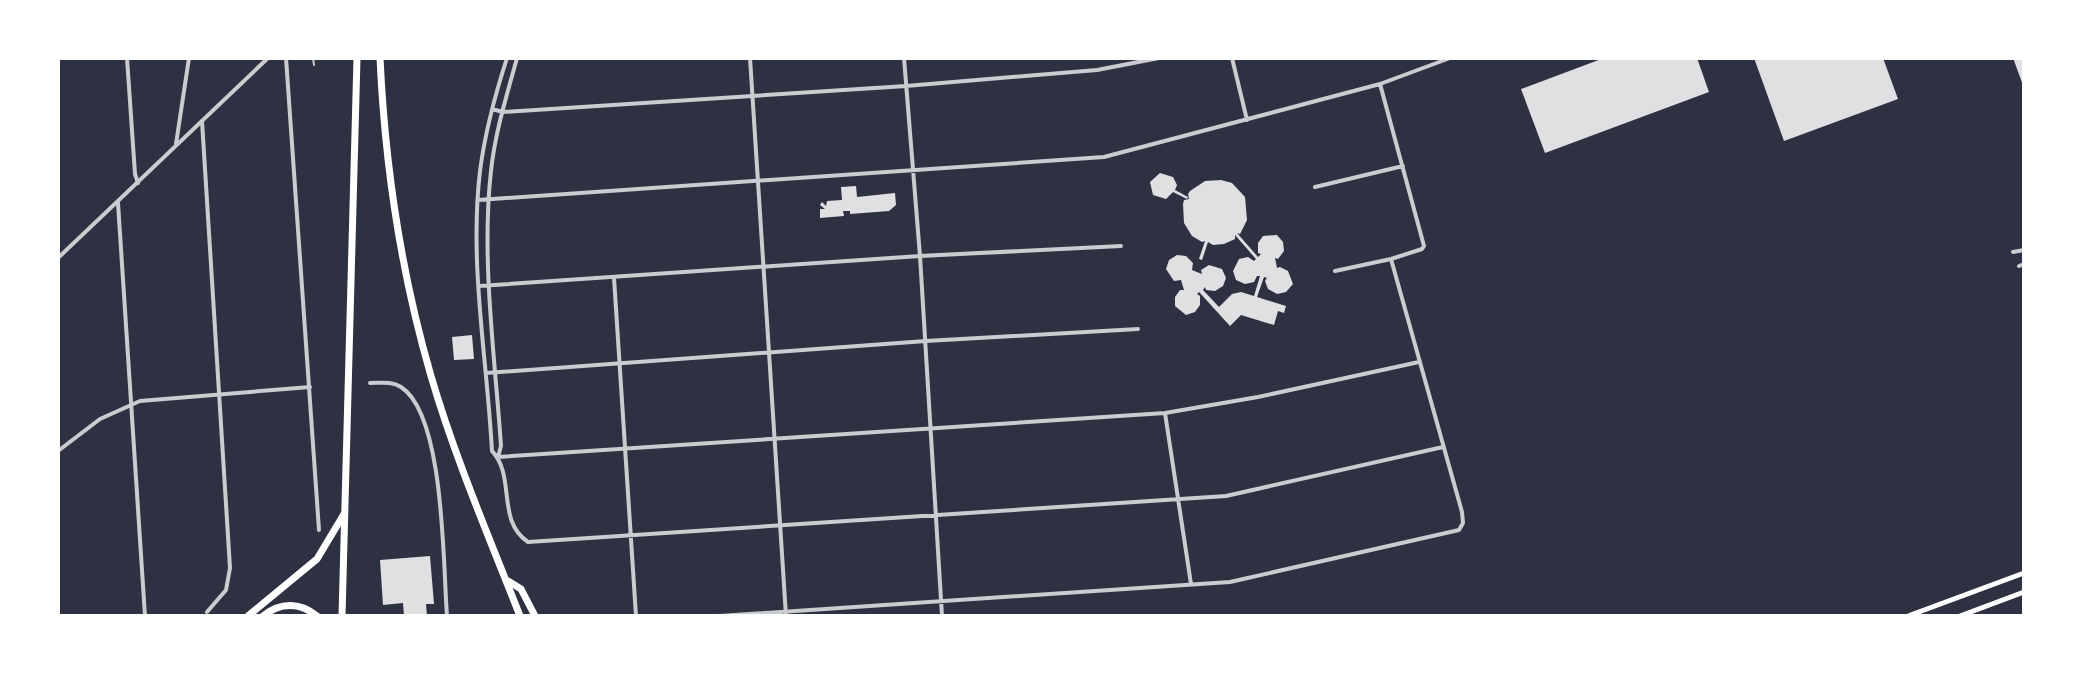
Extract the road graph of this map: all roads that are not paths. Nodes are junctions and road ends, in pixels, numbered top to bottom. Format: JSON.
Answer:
{"nodes":[{"id":1,"x":127,"y":58,"type":"edge"},
{"id":2,"x":189,"y":58,"type":"edge"},
{"id":3,"x":268,"y":58,"type":"edge"},
{"id":4,"x":286,"y":58,"type":"edge"},
{"id":5,"x":313,"y":58,"type":"edge"},
{"id":6,"x":357,"y":58,"type":"edge"},
{"id":7,"x":380,"y":58,"type":"edge"},
{"id":8,"x":507,"y":58,"type":"edge"},
{"id":9,"x":517,"y":58,"type":"edge"},
{"id":10,"x":750,"y":58,"type":"edge"},
{"id":11,"x":904,"y":58,"type":"edge"},
{"id":12,"x":1159,"y":58,"type":"edge"},
{"id":13,"x":1232,"y":58,"type":"edge"},
{"id":14,"x":1450,"y":58,"type":"edge"},
{"id":15,"x":314,"y":65,"type":"dead end"},
{"id":16,"x":1380,"y":84,"type":"junction"},
{"id":17,"x":906,"y":86,"type":"junction"},
{"id":18,"x":752,"y":96,"type":"junction"},
{"id":19,"x":492,"y":109,"type":"junction"},
{"id":20,"x":503,"y":112,"type":"junction"},
{"id":21,"x":1247,"y":120,"type":"junction"},
{"id":22,"x":202,"y":121,"type":"junction"},
{"id":23,"x":176,"y":147,"type":"junction"},
{"id":24,"x":482,"y":156,"type":"junction"},
{"id":25,"x":492,"y":157,"type":"junction"},
{"id":26,"x":1403,"y":166,"type":"junction"},
{"id":27,"x":914,"y":170,"type":"junction"},
{"id":28,"x":758,"y":180,"type":"junction"},
{"id":29,"x":138,"y":183,"type":"junction"},
{"id":30,"x":1315,"y":187,"type":"dead end"},
{"id":31,"x":478,"y":200,"type":"junction"},
{"id":32,"x":488,"y":200,"type":"junction"},
{"id":33,"x":118,"y":203,"type":"junction"},
{"id":34,"x":477,"y":240,"type":"junction"},
{"id":35,"x":488,"y":240,"type":"junction"},
{"id":36,"x":1121,"y":246,"type":"dead end"},
{"id":37,"x":2024,"y":250,"type":"edge"},
{"id":38,"x":2013,"y":252,"type":"dead end"},
{"id":39,"x":920,"y":256,"type":"junction"},
{"id":40,"x":58,"y":258,"type":"edge"},
{"id":41,"x":1391,"y":259,"type":"junction"},
{"id":42,"x":764,"y":266,"type":"junction"},
{"id":43,"x":1335,"y":271,"type":"dead end"},
{"id":44,"x":614,"y":278,"type":"junction"},
{"id":45,"x":479,"y":286,"type":"junction"},
{"id":46,"x":490,"y":287,"type":"junction"},
{"id":47,"x":483,"y":329,"type":"junction"},
{"id":48,"x":493,"y":329,"type":"junction"},
{"id":49,"x":1138,"y":329,"type":"dead end"},
{"id":50,"x":926,"y":341,"type":"junction"},
{"id":51,"x":770,"y":352,"type":"junction"},
{"id":52,"x":1419,"y":362,"type":"junction"},
{"id":53,"x":621,"y":363,"type":"junction"},
{"id":54,"x":496,"y":372,"type":"junction"},
{"id":55,"x":486,"y":373,"type":"junction"},
{"id":56,"x":370,"y":383,"type":"dead end"},
{"id":57,"x":310,"y":387,"type":"junction"},
{"id":58,"x":219,"y":393,"type":"junction"},
{"id":59,"x":131,"y":404,"type":"junction"},
{"id":60,"x":1165,"y":413,"type":"junction"},
{"id":61,"x":932,"y":427,"type":"junction"},
{"id":62,"x":775,"y":439,"type":"junction"},
{"id":63,"x":1443,"y":447,"type":"junction"},
{"id":64,"x":626,"y":450,"type":"junction"},
{"id":65,"x":58,"y":451,"type":"edge"},
{"id":66,"x":498,"y":457,"type":"junction"},
{"id":67,"x":1180,"y":499,"type":"junction"},
{"id":68,"x":345,"y":513,"type":"junction"},
{"id":69,"x":935,"y":515,"type":"junction"},
{"id":70,"x":779,"y":525,"type":"junction"},
{"id":71,"x":319,"y":530,"type":"dead end"},
{"id":72,"x":632,"y":534,"type":"junction"},
{"id":73,"x":2024,"y":573,"type":"edge"},
{"id":74,"x":506,"y":580,"type":"junction"},
{"id":75,"x":1191,"y":585,"type":"junction"},
{"id":76,"x":2024,"y":592,"type":"edge"},
{"id":77,"x":941,"y":602,"type":"junction"},
{"id":78,"x":207,"y":612,"type":"dead end"},
{"id":79,"x":786,"y":614,"type":"edge"},
{"id":80,"x":145,"y":616,"type":"edge"},
{"id":81,"x":248,"y":616,"type":"edge"},
{"id":82,"x":263,"y":616,"type":"edge"},
{"id":83,"x":317,"y":616,"type":"edge"},
{"id":84,"x":342,"y":616,"type":"edge"},
{"id":85,"x":447,"y":616,"type":"edge"},
{"id":86,"x":520,"y":616,"type":"edge"},
{"id":87,"x":535,"y":616,"type":"edge"},
{"id":88,"x":636,"y":616,"type":"edge"},
{"id":89,"x":719,"y":616,"type":"edge"},
{"id":90,"x":942,"y":616,"type":"edge"},
{"id":91,"x":1908,"y":616,"type":"edge"},
{"id":92,"x":1960,"y":616,"type":"edge"}],
"edges":[{"from":1,"to":29,"type":"street"},
{"from":2,"to":23,"type":"street"},
{"from":3,"to":22,"type":"street"},
{"from":4,"to":57,"type":"street"},
{"from":5,"to":15,"type":"lane"},
{"from":6,"to":68,"type":"highway"},
{"from":7,"to":74,"type":"highway"},
{"from":8,"to":19,"type":"street"},
{"from":9,"to":20,"type":"street"},
{"from":10,"to":18,"type":"street"},
{"from":11,"to":17,"type":"street"},
{"from":12,"to":17,"type":"street"},
{"from":13,"to":21,"type":"street"},
{"from":14,"to":16,"type":"street"},
{"from":16,"to":21,"type":"street"},
{"from":16,"to":26,"type":"street"},
{"from":17,"to":18,"type":"street"},
{"from":17,"to":27,"type":"street"},
{"from":18,"to":20,"type":"street"},
{"from":18,"to":28,"type":"street"},
{"from":19,"to":20,"type":"street"},
{"from":19,"to":24,"type":"street"},
{"from":20,"to":25,"type":"street"},
{"from":21,"to":27,"type":"street"},
{"from":22,"to":23,"type":"street"},
{"from":22,"to":58,"type":"street"},
{"from":23,"to":29,"type":"street"},
{"from":24,"to":25,"type":"street"},
{"from":24,"to":31,"type":"street"},
{"from":25,"to":32,"type":"street"},
{"from":26,"to":30,"type":"street"},
{"from":26,"to":41,"type":"street"},
{"from":27,"to":28,"type":"street"},
{"from":27,"to":39,"type":"street"},
{"from":28,"to":32,"type":"street"},
{"from":28,"to":42,"type":"street"},
{"from":29,"to":33,"type":"street"},
{"from":31,"to":32,"type":"street"},
{"from":31,"to":34,"type":"street"},
{"from":32,"to":35,"type":"street"},
{"from":33,"to":40,"type":"street"},
{"from":33,"to":59,"type":"street"},
{"from":34,"to":35,"type":"street"},
{"from":34,"to":45,"type":"street"},
{"from":35,"to":46,"type":"street"},
{"from":36,"to":39,"type":"street"},
{"from":37,"to":38,"type":"street"},
{"from":39,"to":42,"type":"street"},
{"from":39,"to":50,"type":"street"},
{"from":41,"to":43,"type":"street"},
{"from":41,"to":52,"type":"street"},
{"from":42,"to":44,"type":"street"},
{"from":42,"to":51,"type":"street"},
{"from":44,"to":46,"type":"street"},
{"from":44,"to":53,"type":"street"},
{"from":45,"to":46,"type":"street"},
{"from":45,"to":47,"type":"street"},
{"from":46,"to":48,"type":"street"},
{"from":47,"to":48,"type":"street"},
{"from":47,"to":55,"type":"street"},
{"from":48,"to":54,"type":"street"},
{"from":49,"to":50,"type":"street"},
{"from":50,"to":51,"type":"street"},
{"from":50,"to":61,"type":"street"},
{"from":51,"to":53,"type":"street"},
{"from":51,"to":62,"type":"street"},
{"from":52,"to":60,"type":"street"},
{"from":52,"to":63,"type":"street"},
{"from":53,"to":54,"type":"street"},
{"from":53,"to":64,"type":"street"},
{"from":54,"to":55,"type":"street"},
{"from":54,"to":66,"type":"street"},
{"from":55,"to":66,"type":"street"},
{"from":56,"to":85,"type":"street"},
{"from":57,"to":58,"type":"street"},
{"from":57,"to":71,"type":"street"},
{"from":58,"to":59,"type":"street"},
{"from":58,"to":78,"type":"street"},
{"from":59,"to":65,"type":"street"},
{"from":59,"to":80,"type":"street"},
{"from":60,"to":61,"type":"street"},
{"from":60,"to":67,"type":"street"},
{"from":61,"to":62,"type":"street"},
{"from":61,"to":69,"type":"street"},
{"from":62,"to":64,"type":"street"},
{"from":62,"to":70,"type":"street"},
{"from":63,"to":67,"type":"street"},
{"from":63,"to":75,"type":"street"},
{"from":64,"to":66,"type":"street"},
{"from":64,"to":72,"type":"street"},
{"from":66,"to":72,"type":"street"},
{"from":67,"to":69,"type":"street"},
{"from":67,"to":75,"type":"street"},
{"from":68,"to":81,"type":"highway"},
{"from":68,"to":84,"type":"highway"},
{"from":69,"to":70,"type":"street"},
{"from":69,"to":77,"type":"street"},
{"from":70,"to":72,"type":"street"},
{"from":70,"to":79,"type":"street"},
{"from":72,"to":88,"type":"street"},
{"from":73,"to":91,"type":"main road"},
{"from":74,"to":86,"type":"highway"},
{"from":74,"to":87,"type":"highway"},
{"from":75,"to":77,"type":"street"},
{"from":76,"to":92,"type":"main road"},
{"from":77,"to":79,"type":"street"},
{"from":77,"to":90,"type":"street"},
{"from":79,"to":89,"type":"street"},
{"from":82,"to":83,"type":"highway"}]}
